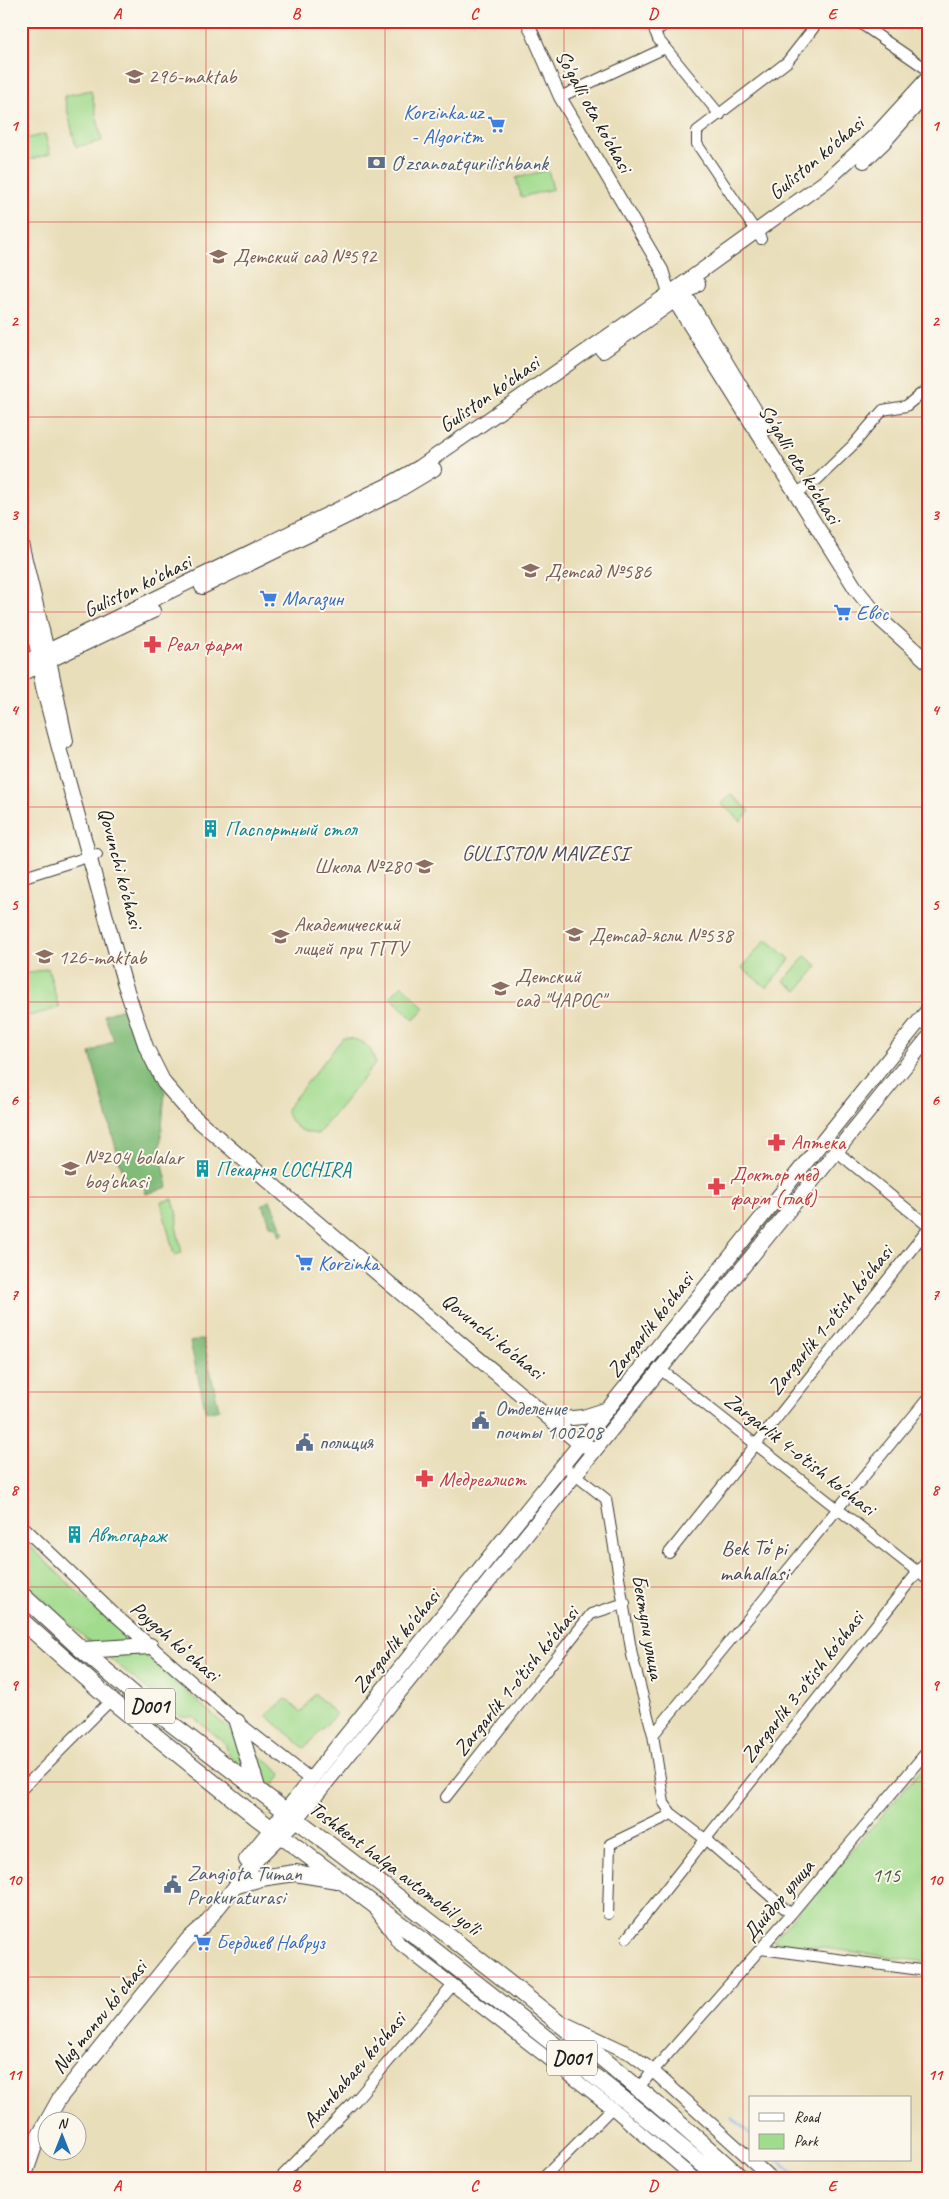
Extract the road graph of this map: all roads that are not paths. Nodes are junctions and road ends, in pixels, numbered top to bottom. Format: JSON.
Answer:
{"nodes":[{"id":1,"x":527,"y":21,"type":"edge"},
{"id":2,"x":651,"y":21,"type":"edge"},
{"id":3,"x":670,"y":21,"type":"edge"},
{"id":4,"x":819,"y":21,"type":"edge"},
{"id":5,"x":857,"y":21,"type":"edge"},
{"id":6,"x":655,"y":32,"type":"junction"},
{"id":7,"x":665,"y":48,"type":"junction"},
{"id":8,"x":928,"y":70,"type":"edge"},
{"id":9,"x":928,"y":78,"type":"edge"},
{"id":10,"x":928,"y":92,"type":"edge"},
{"id":11,"x":560,"y":97,"type":"junction"},
{"id":12,"x":720,"y":114,"type":"junction"},
{"id":13,"x":758,"y":236,"type":"junction"},
{"id":14,"x":677,"y":293,"type":"junction"},
{"id":15,"x":928,"y":388,"type":"edge"},
{"id":16,"x":799,"y":491,"type":"junction"},
{"id":17,"x":21,"y":539,"type":"edge"},
{"id":18,"x":21,"y":580,"type":"edge"},
{"id":19,"x":928,"y":653,"type":"edge"},
{"id":20,"x":44,"y":659,"type":"junction"},
{"id":21,"x":928,"y":662,"type":"edge"},
{"id":22,"x":21,"y":664,"type":"edge"},
{"id":23,"x":21,"y":674,"type":"edge"},
{"id":24,"x":93,"y":856,"type":"junction"},
{"id":25,"x":21,"y":878,"type":"edge"},
{"id":26,"x":928,"y":1010,"type":"edge"},
{"id":27,"x":928,"y":1038,"type":"edge"},
{"id":28,"x":876,"y":1075,"type":"junction"},
{"id":29,"x":889,"y":1085,"type":"junction"},
{"id":30,"x":823,"y":1141,"type":"junction"},
{"id":31,"x":836,"y":1151,"type":"junction"},
{"id":32,"x":928,"y":1227,"type":"edge"},
{"id":33,"x":648,"y":1359,"type":"junction"},
{"id":34,"x":660,"y":1369,"type":"junction"},
{"id":35,"x":928,"y":1398,"type":"edge"},
{"id":36,"x":609,"y":1409,"type":"junction"},
{"id":37,"x":562,"y":1419,"type":"junction"},
{"id":38,"x":583,"y":1440,"type":"junction"},
{"id":39,"x":755,"y":1444,"type":"junction"},
{"id":40,"x":595,"y":1450,"type":"junction"},
{"id":41,"x":563,"y":1466,"type":"junction"},
{"id":42,"x":575,"y":1475,"type":"junction"},
{"id":43,"x":839,"y":1509,"type":"junction"},
{"id":44,"x":21,"y":1525,"type":"edge"},
{"id":45,"x":669,"y":1553,"type":"dead end"},
{"id":46,"x":928,"y":1559,"type":"edge"},
{"id":47,"x":917,"y":1572,"type":"junction"},
{"id":48,"x":928,"y":1580,"type":"edge"},
{"id":49,"x":21,"y":1594,"type":"edge"},
{"id":50,"x":625,"y":1604,"type":"junction"},
{"id":51,"x":21,"y":1620,"type":"edge"},
{"id":52,"x":150,"y":1646,"type":"junction"},
{"id":53,"x":82,"y":1650,"type":"junction"},
{"id":54,"x":111,"y":1700,"type":"junction"},
{"id":55,"x":237,"y":1722,"type":"junction"},
{"id":56,"x":653,"y":1735,"type":"junction"},
{"id":57,"x":928,"y":1750,"type":"edge"},
{"id":58,"x":310,"y":1779,"type":"junction"},
{"id":59,"x":21,"y":1790,"type":"edge"},
{"id":60,"x":258,"y":1791,"type":"junction"},
{"id":61,"x":446,"y":1797,"type":"dead end"},
{"id":62,"x":671,"y":1813,"type":"junction"},
{"id":63,"x":290,"y":1816,"type":"junction"},
{"id":64,"x":276,"y":1832,"type":"junction"},
{"id":65,"x":705,"y":1839,"type":"junction"},
{"id":66,"x":344,"y":1882,"type":"junction"},
{"id":67,"x":237,"y":1885,"type":"junction"},
{"id":68,"x":369,"y":1900,"type":"junction"},
{"id":69,"x":608,"y":1914,"type":"dead end"},
{"id":70,"x":790,"y":1914,"type":"junction"},
{"id":71,"x":436,"y":1926,"type":"junction"},
{"id":72,"x":627,"y":1938,"type":"dead end"},
{"id":73,"x":188,"y":1939,"type":"junction"},
{"id":74,"x":424,"y":1942,"type":"junction"},
{"id":75,"x":760,"y":1949,"type":"junction"},
{"id":76,"x":928,"y":1971,"type":"edge"},
{"id":77,"x":453,"y":1985,"type":"junction"},
{"id":78,"x":555,"y":2018,"type":"junction"},
{"id":79,"x":653,"y":2071,"type":"junction"},
{"id":80,"x":639,"y":2087,"type":"junction"},
{"id":81,"x":619,"y":2105,"type":"junction"},
{"id":82,"x":749,"y":2158,"type":"edge"},
{"id":83,"x":753,"y":2162,"type":"edge"},
{"id":84,"x":717,"y":2177,"type":"edge"},
{"id":85,"x":24,"y":2178,"type":"edge"},
{"id":86,"x":280,"y":2178,"type":"edge"},
{"id":87,"x":543,"y":2178,"type":"edge"},
{"id":88,"x":694,"y":2178,"type":"edge"},
{"id":89,"x":741,"y":2178,"type":"edge"},
{"id":90,"x":771,"y":2178,"type":"edge"}],
"edges":[{"from":1,"to":11,"type":"street","name":"So'galli ota ko'chasi"},
{"from":2,"to":6,"type":"street"},
{"from":3,"to":6,"type":"street"},
{"from":4,"to":12,"type":"street"},
{"from":5,"to":8,"type":"street"},
{"from":6,"to":7,"type":"street"},
{"from":7,"to":11,"type":"street"},
{"from":7,"to":12,"type":"street"},
{"from":9,"to":13,"type":"main road","name":"Guliston ko'chasi"},
{"from":10,"to":13,"type":"main road","name":"Guliston ko'chasi"},
{"from":11,"to":14,"type":"street","name":"So'galli ota ko'chasi"},
{"from":12,"to":13,"type":"street"},
{"from":13,"to":14,"type":"main road","name":"Guliston ko'chasi"},
{"from":14,"to":16,"type":"main road","name":"So'galli ota ko'chasi"},
{"from":14,"to":20,"type":"main road","name":"Guliston ko'chasi"},
{"from":15,"to":16,"type":"street"},
{"from":16,"to":19,"type":"main road","name":"So'galli ota ko'chasi"},
{"from":16,"to":21,"type":"main road","name":"So'galli ota ko'chasi"},
{"from":17,"to":20,"type":"street","name":"Qovunchi ko'chasi"},
{"from":18,"to":20,"type":"street","name":"Qovunchi ko'chasi"},
{"from":20,"to":22,"type":"main road","name":"Guliston ko'chasi"},
{"from":20,"to":23,"type":"main road","name":"Guliston ko'chasi"},
{"from":20,"to":24,"type":"main road","name":"Qovunchi ko'chasi"},
{"from":24,"to":25,"type":"street"},
{"from":24,"to":37,"type":"main road","name":"Qovunchi ko'chasi"},
{"from":24,"to":38,"type":"main road","name":"Qovunchi ko'chasi"},
{"from":26,"to":28,"type":"main road","name":"Zargarlik ko'chasi"},
{"from":27,"to":29,"type":"main road","name":"Zargarlik ko'chasi"},
{"from":28,"to":29,"type":"main road"},
{"from":28,"to":30,"type":"main road","name":"Zargarlik ko'chasi"},
{"from":29,"to":31,"type":"main road","name":"Zargarlik ko'chasi"},
{"from":30,"to":31,"type":"main road"},
{"from":30,"to":33,"type":"main road","name":"Zargarlik ko'chasi"},
{"from":31,"to":32,"type":"street"},
{"from":31,"to":34,"type":"main road","name":"Zargarlik ko'chasi"},
{"from":32,"to":39,"type":"street","name":"Zargarlik 1-o'tish ko'chasi"},
{"from":33,"to":34,"type":"main road","name":"Zargarlik 4-o'tish ko'chasi"},
{"from":33,"to":36,"type":"main road","name":"Zargarlik ko'chasi"},
{"from":34,"to":39,"type":"street","name":"Zargarlik 4-o'tish ko'chasi"},
{"from":34,"to":40,"type":"main road","name":"Zargarlik ko'chasi"},
{"from":35,"to":43,"type":"street"},
{"from":36,"to":37,"type":"main road"},
{"from":36,"to":38,"type":"main road","name":"Zargarlik ko'chasi"},
{"from":37,"to":38,"type":"main road","name":"Qovunchi ko'chasi"},
{"from":38,"to":40,"type":"main road","name":"Qovunchi ko'chasi"},
{"from":38,"to":41,"type":"main road","name":"Zargarlik ko'chasi"},
{"from":39,"to":43,"type":"street","name":"Zargarlik 4-o'tish ko'chasi"},
{"from":39,"to":45,"type":"street","name":"Zargarlik 1-o'tish ko'chasi"},
{"from":40,"to":42,"type":"main road","name":"Zargarlik ko'chasi"},
{"from":41,"to":42,"type":"street","name":"Бектупи улица"},
{"from":41,"to":58,"type":"main road","name":"Zargarlik ko'chasi"},
{"from":42,"to":50,"type":"street","name":"Бектупи улица"},
{"from":42,"to":63,"type":"main road","name":"Zargarlik ko'chasi"},
{"from":43,"to":47,"type":"street","name":"Zargarlik 4-o'tish ko'chasi"},
{"from":43,"to":56,"type":"street"},
{"from":44,"to":52,"type":"street","name":"Poygoh koʻchasi"},
{"from":46,"to":47,"type":"street","name":"Zargarlik 3-o'tish ko'chasi"},
{"from":47,"to":48,"type":"street","name":"Zargarlik 4-o'tish ko'chasi"},
{"from":47,"to":65,"type":"street","name":"Zargarlik 3-o'tish ko'chasi"},
{"from":49,"to":53,"type":"highway","name":"Toshkent halqa avtomobil yo'li","number":"D001"},
{"from":50,"to":56,"type":"street","name":"Бектупи улица"},
{"from":50,"to":61,"type":"street","name":"Zargarlik 1-o'tish ko'chasi"},
{"from":51,"to":54,"type":"highway","name":"Toshkent halqa avtomobil yo'li","number":"D001"},
{"from":52,"to":53,"type":"highway"},
{"from":52,"to":55,"type":"street","name":"Poygoh koʻchasi"},
{"from":53,"to":60,"type":"highway","name":"Toshkent halqa avtomobil yo'li","number":"D001"},
{"from":54,"to":59,"type":"street"},
{"from":54,"to":64,"type":"highway","name":"Toshkent halqa avtomobil yo'li","number":"D001"},
{"from":55,"to":58,"type":"street","name":"Poygoh koʻchasi"},
{"from":55,"to":60,"type":"highway"},
{"from":56,"to":62,"type":"street","name":"Бектупи улица"},
{"from":57,"to":70,"type":"street","name":"Дийдор улица"},
{"from":58,"to":63,"type":"main road","name":"Zargarlik ko'chasi"},
{"from":60,"to":63,"type":"highway","name":"Toshkent halqa avtomobil yo'li","number":"D001"},
{"from":62,"to":65,"type":"street"},
{"from":62,"to":69,"type":"street"},
{"from":63,"to":64,"type":"main road","name":"Zargarlik ko'chasi"},
{"from":63,"to":71,"type":"highway","name":"Toshkent halqa avtomobil yo'li","number":"D001"},
{"from":64,"to":66,"type":"highway","name":"Toshkent halqa avtomobil yo'li","number":"D001"},
{"from":64,"to":67,"type":"main road","name":"Nugʻmonov koʻchasi"},
{"from":64,"to":73,"type":"main road","name":"Nugʻmonov koʻchasi"},
{"from":65,"to":70,"type":"street"},
{"from":65,"to":72,"type":"street","name":"Zargarlik 3-o'tish ko'chasi"},
{"from":66,"to":67,"type":"highway"},
{"from":66,"to":68,"type":"highway","name":"Toshkent halqa avtomobil yo'li","number":"D001"},
{"from":67,"to":73,"type":"main road","name":"Nugʻmonov koʻchasi"},
{"from":68,"to":74,"type":"highway","name":"Toshkent halqa avtomobil yo'li","number":"D001"},
{"from":68,"to":77,"type":"street"},
{"from":70,"to":75,"type":"street","name":"Дийдор улица"},
{"from":71,"to":74,"type":"highway"},
{"from":71,"to":78,"type":"highway","name":"Toshkent halqa avtomobil yo'li","number":"D001"},
{"from":73,"to":85,"type":"main road","name":"Nugʻmonov koʻchasi"},
{"from":74,"to":81,"type":"highway","name":"Toshkent halqa avtomobil yo'li","number":"D001"},
{"from":75,"to":76,"type":"street"},
{"from":75,"to":79,"type":"street","name":"Дийдор улица"},
{"from":77,"to":81,"type":"street"},
{"from":77,"to":86,"type":"street","name":"Axunbabaev ko'chasi"},
{"from":78,"to":79,"type":"street"},
{"from":78,"to":80,"type":"highway","name":"Toshkent halqa avtomobil yo'li","number":"D001"},
{"from":79,"to":80,"type":"street","name":"Дийдор улица"},
{"from":79,"to":82,"type":"street"},
{"from":80,"to":81,"type":"highway"},
{"from":80,"to":89,"type":"highway","name":"Toshkent halqa avtomobil yo'li","number":"D001"},
{"from":81,"to":84,"type":"highway","name":"Toshkent halqa avtomobil yo'li","number":"D001"},
{"from":81,"to":87,"type":"street"},
{"from":81,"to":88,"type":"street"},
{"from":83,"to":90,"type":"street"}]}
